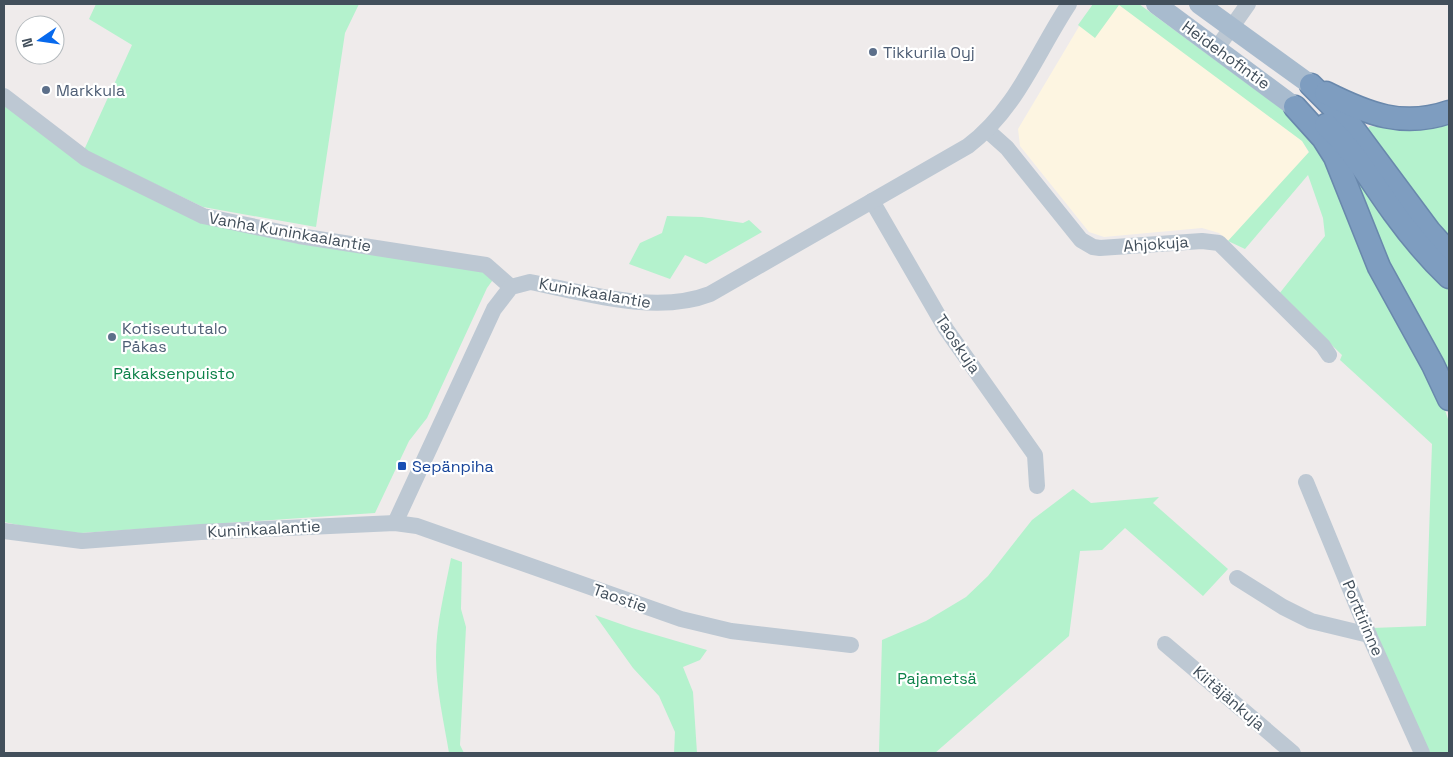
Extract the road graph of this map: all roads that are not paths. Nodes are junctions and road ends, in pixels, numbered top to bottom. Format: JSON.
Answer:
{"nodes":[{"id":1,"x":1069,"y":4,"type":"edge"},
{"id":2,"x":1156,"y":4,"type":"edge"},
{"id":3,"x":1199,"y":4,"type":"edge"},
{"id":4,"x":1248,"y":4,"type":"edge"},
{"id":5,"x":1231,"y":27,"type":"junction"},
{"id":6,"x":1216,"y":48,"type":"junction"},
{"id":7,"x":1311,"y":85,"type":"junction"},
{"id":8,"x":4,"y":96,"type":"edge"},
{"id":9,"x":1295,"y":106,"type":"junction"},
{"id":10,"x":1449,"y":112,"type":"edge"},
{"id":11,"x":988,"y":131,"type":"junction"},
{"id":12,"x":872,"y":201,"type":"junction"},
{"id":13,"x":1449,"y":253,"type":"edge"},
{"id":14,"x":1449,"y":276,"type":"edge"},
{"id":15,"x":511,"y":287,"type":"junction"},
{"id":16,"x":1329,"y":355,"type":"dead end"},
{"id":17,"x":1449,"y":400,"type":"edge"},
{"id":18,"x":1306,"y":482,"type":"dead end"},
{"id":19,"x":1037,"y":486,"type":"dead end"},
{"id":20,"x":395,"y":522,"type":"junction"},
{"id":21,"x":4,"y":531,"type":"edge"},
{"id":22,"x":1237,"y":578,"type":"dead end"},
{"id":23,"x":1369,"y":635,"type":"junction"},
{"id":24,"x":1165,"y":644,"type":"dead end"},
{"id":25,"x":851,"y":645,"type":"dead end"},
{"id":26,"x":1293,"y":753,"type":"edge"},
{"id":27,"x":1422,"y":753,"type":"edge"}],
"edges":[{"from":1,"to":11,"type":"street","name":"Kuninkaalantie"},
{"from":2,"to":6,"type":"main road","name":"Heidehofintie"},
{"from":3,"to":5,"type":"main road","name":"Heidehofintie"},
{"from":4,"to":5,"type":"street"},
{"from":5,"to":6,"type":"street"},
{"from":5,"to":7,"type":"main road","name":"Heidehofintie"},
{"from":6,"to":9,"type":"main road","name":"Heidehofintie"},
{"from":7,"to":10,"type":"highway"},
{"from":7,"to":13,"type":"highway"},
{"from":8,"to":15,"type":"street","name":"Vanha Kuninkaalantie"},
{"from":9,"to":14,"type":"highway"},
{"from":9,"to":17,"type":"highway"},
{"from":11,"to":12,"type":"street","name":"Kuninkaalantie"},
{"from":11,"to":16,"type":"street","name":"Ahjokuja"},
{"from":12,"to":15,"type":"street","name":"Kuninkaalantie"},
{"from":12,"to":19,"type":"street","name":"Taoskuja"},
{"from":15,"to":20,"type":"street"},
{"from":18,"to":23,"type":"street","name":"Porttirinne"},
{"from":20,"to":21,"type":"street","name":"Kuninkaalantie"},
{"from":20,"to":25,"type":"street","name":"Taostie"},
{"from":22,"to":23,"type":"street"},
{"from":23,"to":27,"type":"street","name":"Porttirinne"},
{"from":24,"to":26,"type":"street","name":"Kiitäjänkuja"}]}
